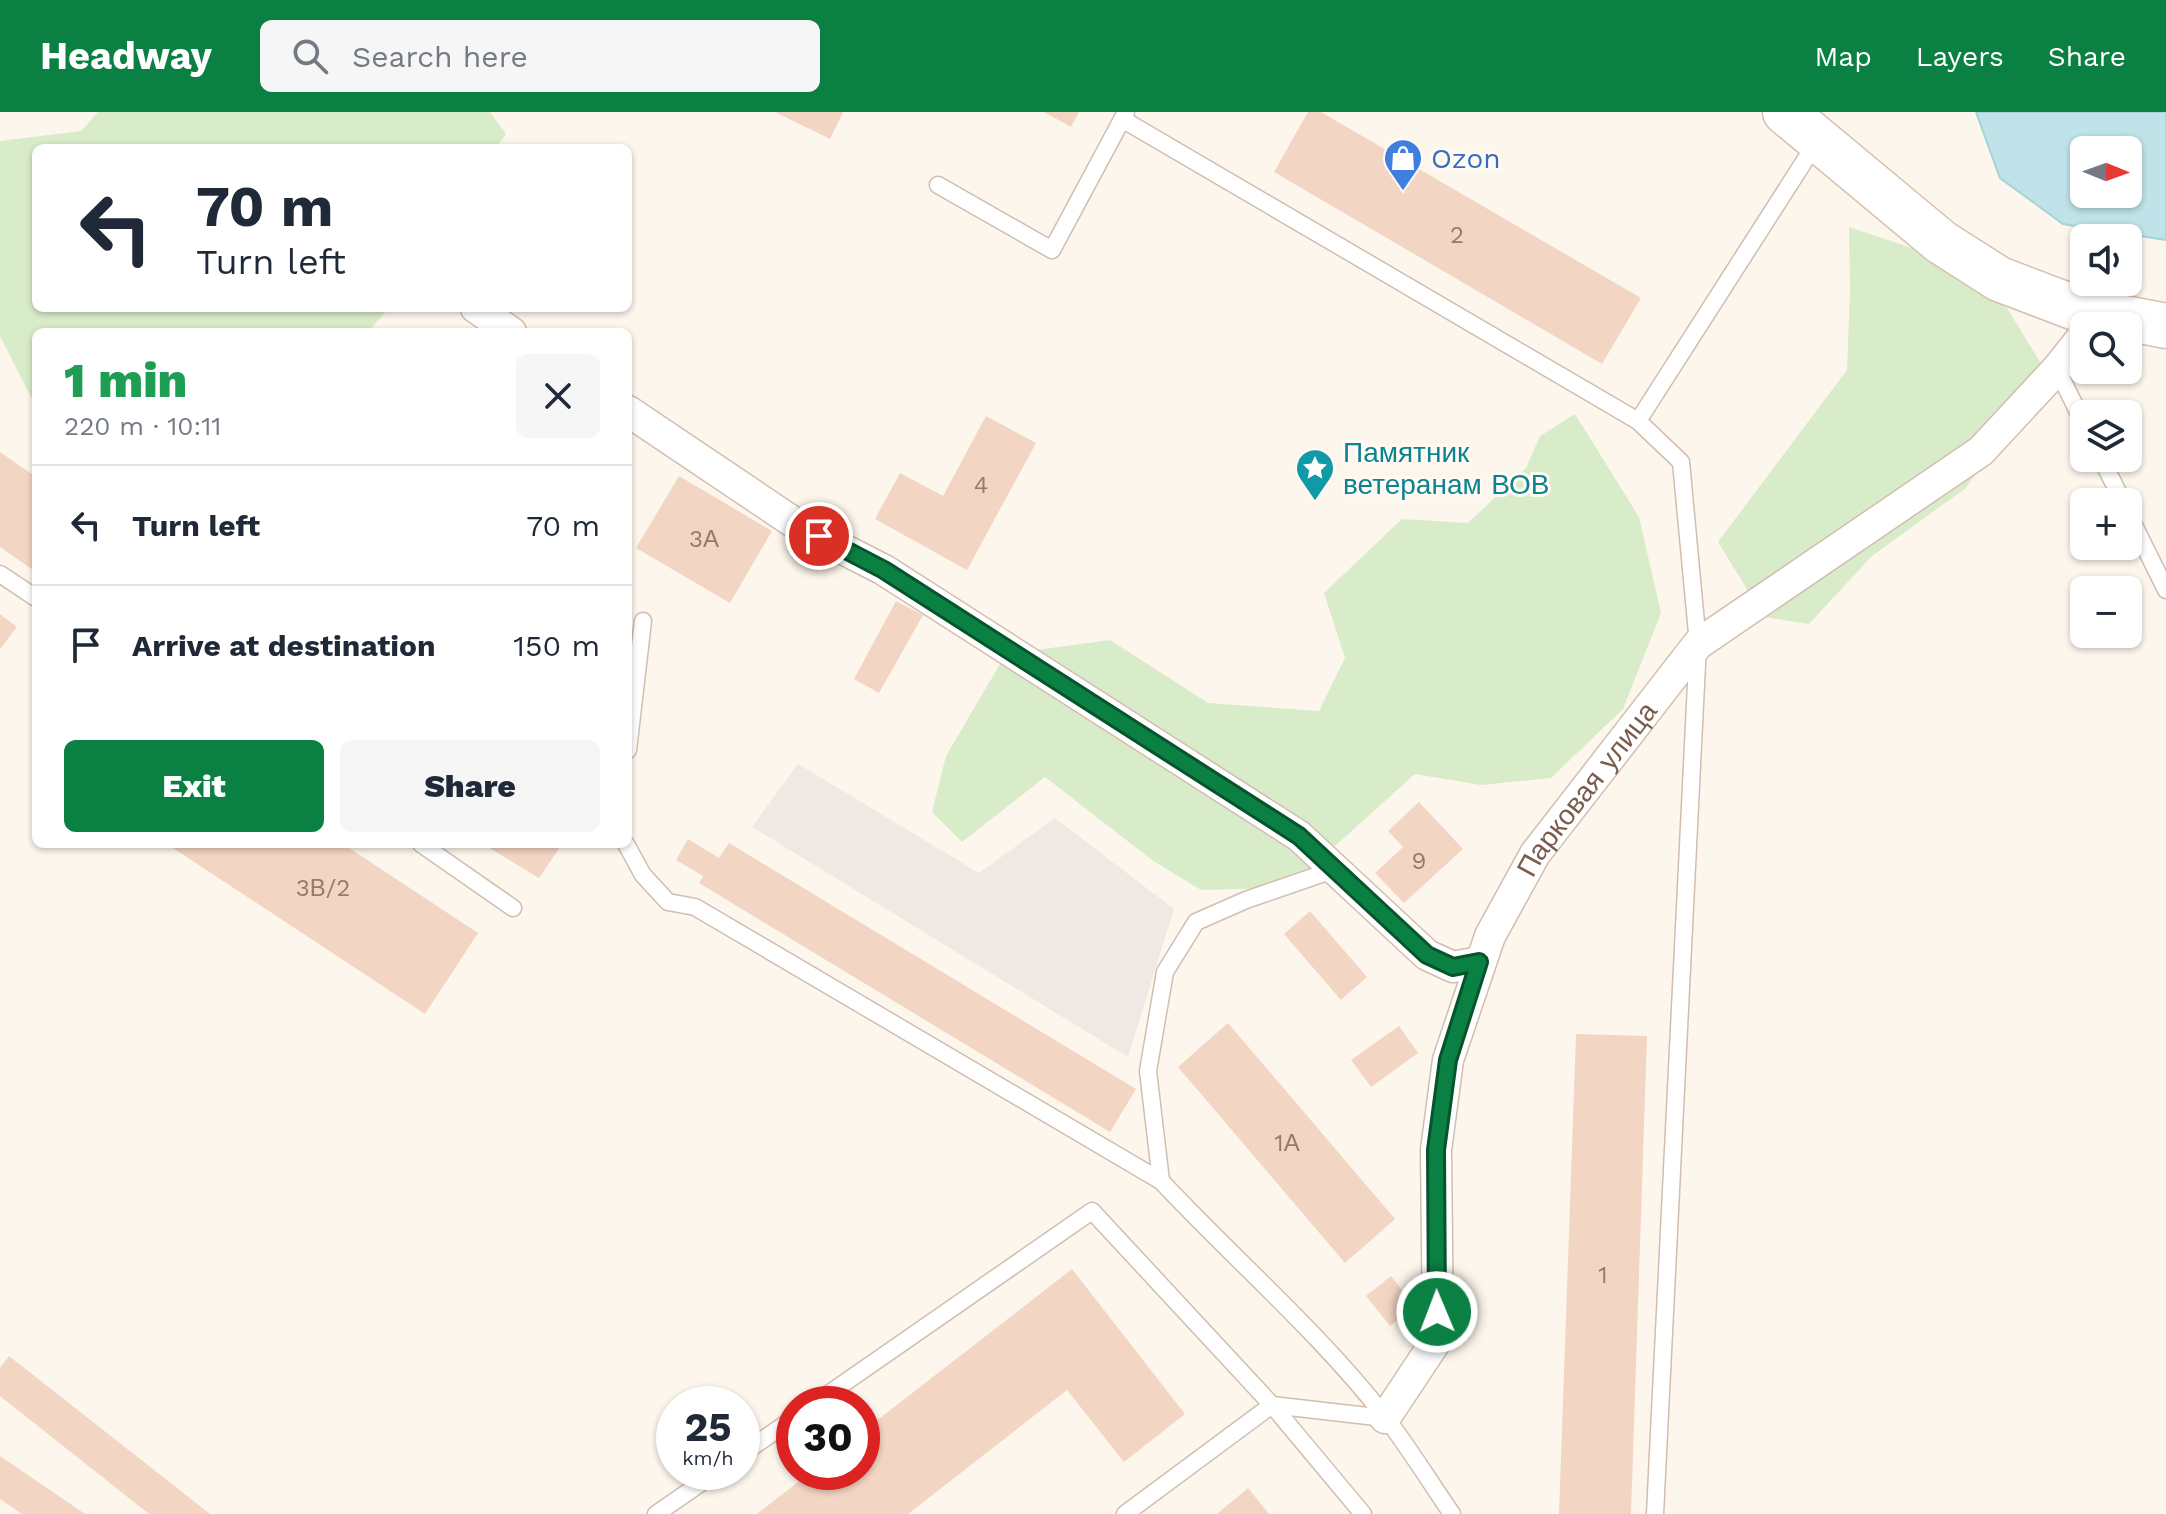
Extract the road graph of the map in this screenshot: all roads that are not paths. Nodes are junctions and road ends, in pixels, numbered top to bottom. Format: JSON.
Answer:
{"nodes":[{"id":1,"x":1785,"y":112,"type":"edge"},
{"id":2,"x":1124,"y":115,"type":"edge"},
{"id":3,"x":1818,"y":140,"type":"junction"},
{"id":4,"x":938,"y":185,"type":"dead end"},
{"id":5,"x":482,"y":312,"type":"edge"},
{"id":6,"x":2081,"y":312,"type":"edge"},
{"id":7,"x":2142,"y":326,"type":"edge"},
{"id":8,"x":2166,"y":326,"type":"edge"},
{"id":9,"x":505,"y":328,"type":"edge"},
{"id":10,"x":2070,"y":353,"type":"edge"},
{"id":11,"x":2057,"y":369,"type":"junction"},
{"id":12,"x":2072,"y":400,"type":"edge"},
{"id":13,"x":632,"y":414,"type":"edge"},
{"id":14,"x":1638,"y":421,"type":"junction"},
{"id":15,"x":2142,"y":541,"type":"edge"},
{"id":16,"x":0,"y":574,"type":"edge"},
{"id":17,"x":2166,"y":590,"type":"edge"},
{"id":18,"x":32,"y":595,"type":"edge"},
{"id":19,"x":643,"y":621,"type":"dead end"},
{"id":20,"x":1698,"y":644,"type":"junction"},
{"id":21,"x":632,"y":716,"type":"edge"},
{"id":22,"x":427,"y":848,"type":"edge"},
{"id":23,"x":628,"y":848,"type":"edge"},
{"id":24,"x":1336,"y":869,"type":"junction"},
{"id":25,"x":513,"y":908,"type":"dead end"},
{"id":26,"x":1479,"y":962,"type":"junction"},
{"id":27,"x":1161,"y":1181,"type":"junction"},
{"id":28,"x":840,"y":1386,"type":"edge"},
{"id":29,"x":1272,"y":1405,"type":"junction"},
{"id":30,"x":1385,"y":1418,"type":"junction"},
{"id":31,"x":691,"y":1490,"type":"edge"},
{"id":32,"x":656,"y":1514,"type":"edge"},
{"id":33,"x":1125,"y":1514,"type":"edge"},
{"id":34,"x":1363,"y":1514,"type":"edge"},
{"id":35,"x":1452,"y":1514,"type":"edge"},
{"id":36,"x":1655,"y":1514,"type":"edge"}],
"edges":[{"from":1,"to":3,"type":"main road"},
{"from":2,"to":4,"type":"lane"},
{"from":2,"to":14,"type":"lane"},
{"from":3,"to":6,"type":"main road"},
{"from":3,"to":14,"type":"lane"},
{"from":5,"to":9,"type":"street"},
{"from":7,"to":8,"type":"main road"},
{"from":10,"to":11,"type":"street","name":"Парковая улица"},
{"from":11,"to":12,"type":"lane"},
{"from":11,"to":20,"type":"street","name":"Парковая улица"},
{"from":13,"to":24,"type":"street"},
{"from":14,"to":20,"type":"lane"},
{"from":15,"to":17,"type":"lane"},
{"from":16,"to":18,"type":"lane"},
{"from":19,"to":21,"type":"lane"},
{"from":20,"to":26,"type":"street","name":"Парковая улица"},
{"from":20,"to":36,"type":"lane"},
{"from":22,"to":25,"type":"lane"},
{"from":23,"to":27,"type":"lane"},
{"from":24,"to":26,"type":"street"},
{"from":24,"to":27,"type":"lane"},
{"from":26,"to":30,"type":"street","name":"Парковая улица"},
{"from":27,"to":30,"type":"lane"},
{"from":28,"to":29,"type":"lane"},
{"from":29,"to":30,"type":"lane"},
{"from":29,"to":33,"type":"lane"},
{"from":29,"to":34,"type":"lane"},
{"from":30,"to":35,"type":"lane"},
{"from":31,"to":32,"type":"lane"}]}
